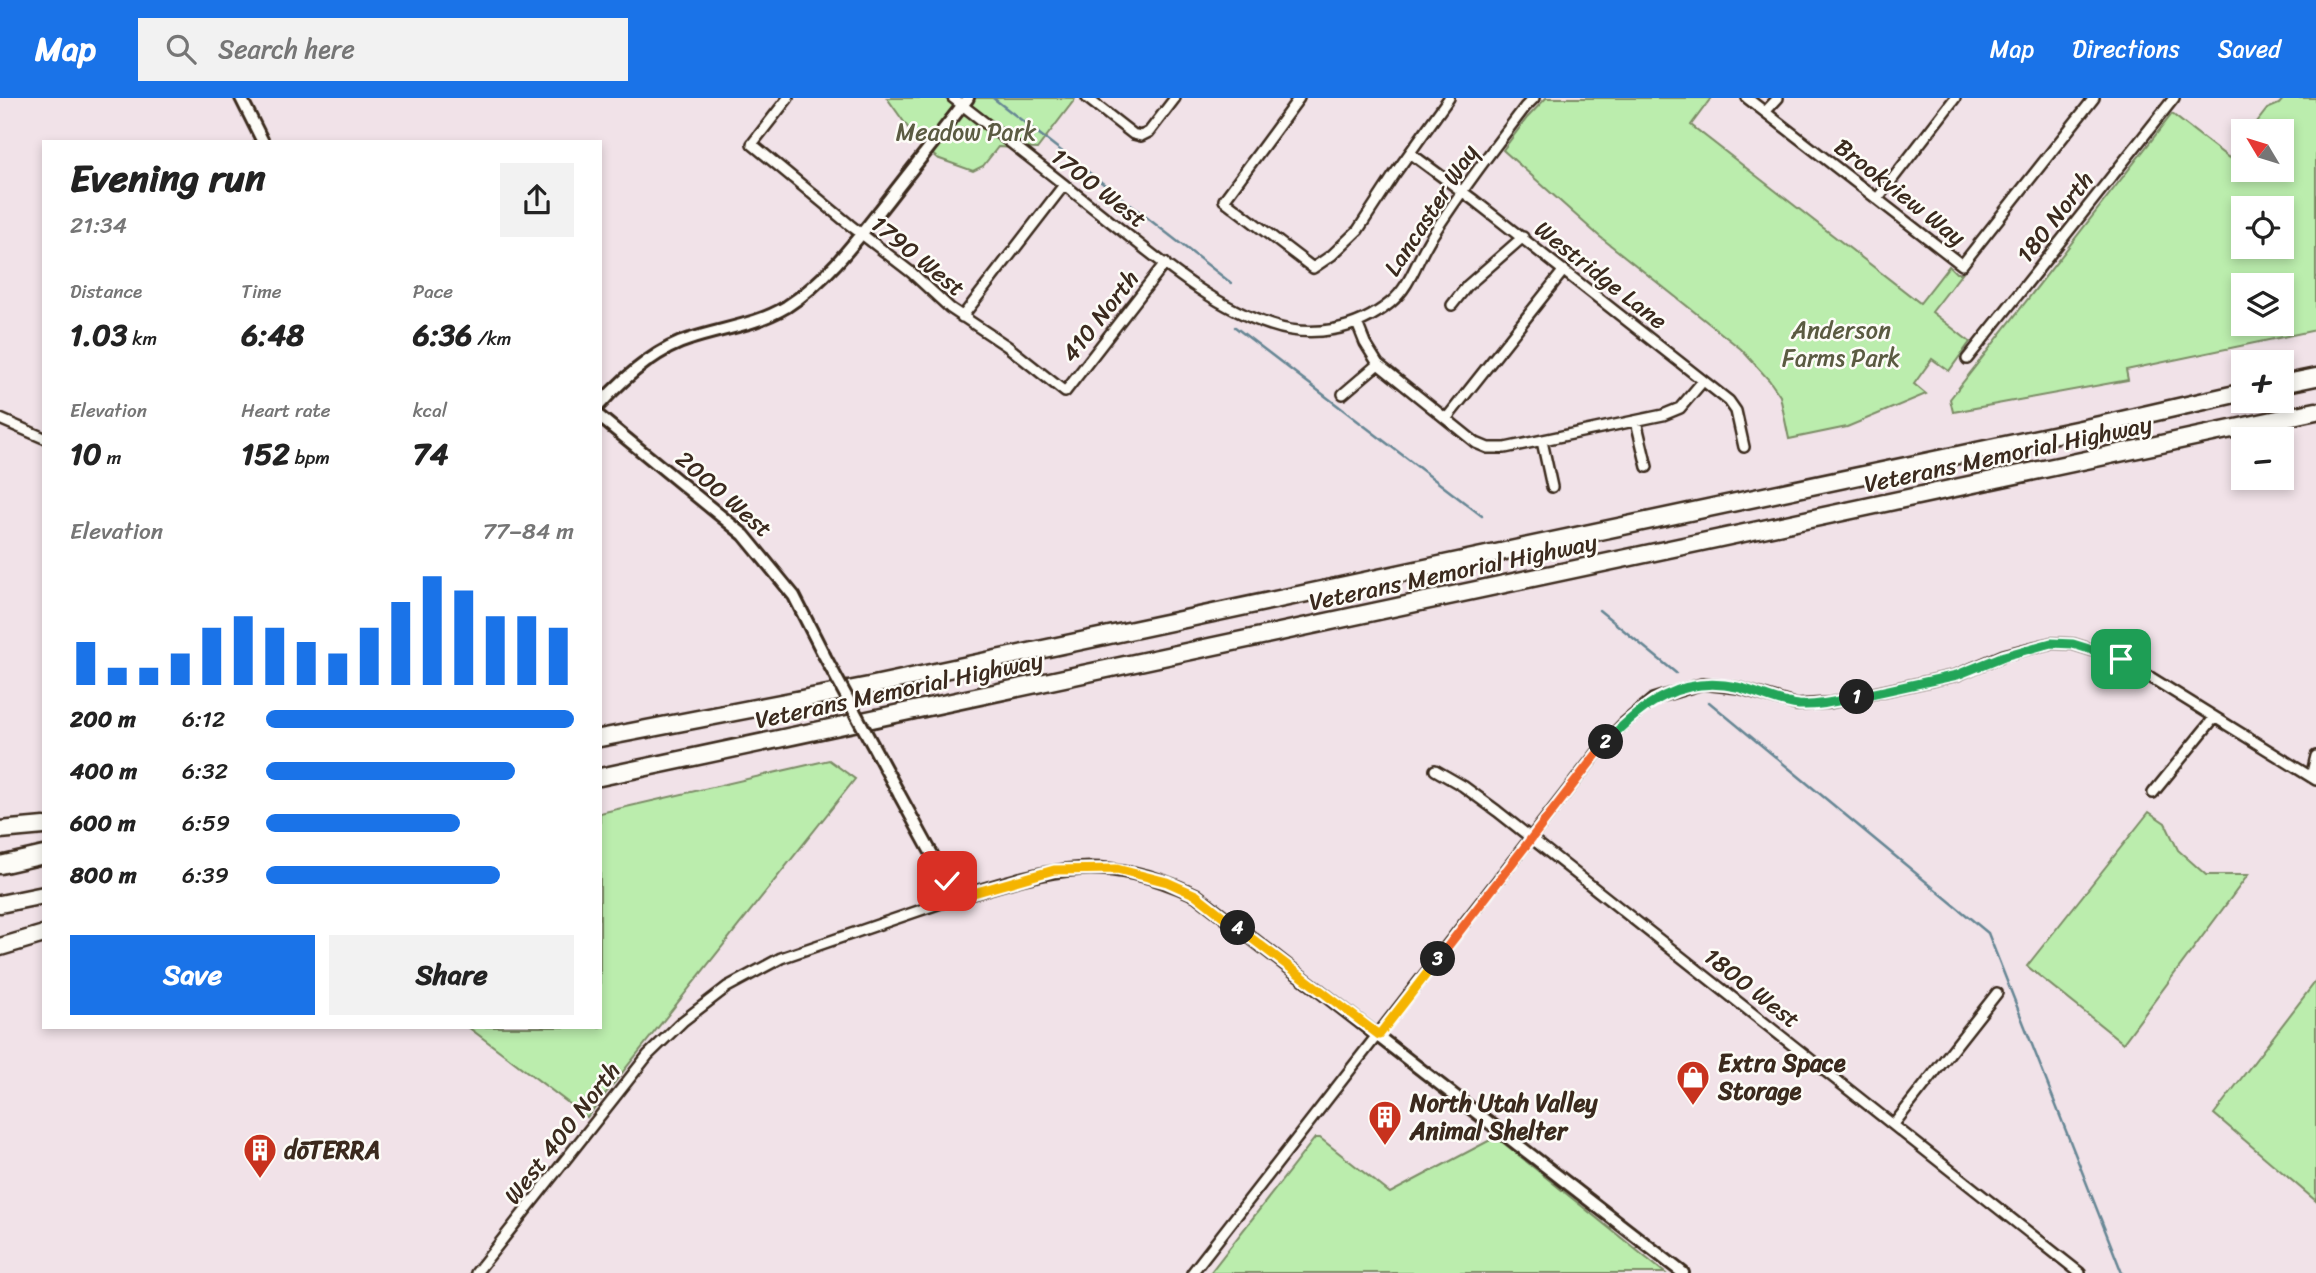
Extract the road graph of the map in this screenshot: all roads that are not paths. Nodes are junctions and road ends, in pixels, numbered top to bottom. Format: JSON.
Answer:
{"nodes":[{"id":1,"x":242,"y":98,"type":"edge"},
{"id":2,"x":788,"y":98,"type":"edge"},
{"id":3,"x":953,"y":98,"type":"edge"},
{"id":4,"x":1087,"y":98,"type":"edge"},
{"id":5,"x":1175,"y":98,"type":"edge"},
{"id":6,"x":1299,"y":98,"type":"edge"},
{"id":7,"x":1449,"y":98,"type":"edge"},
{"id":8,"x":1534,"y":98,"type":"edge"},
{"id":9,"x":1747,"y":98,"type":"edge"},
{"id":10,"x":1778,"y":98,"type":"edge"},
{"id":11,"x":1955,"y":98,"type":"edge"},
{"id":12,"x":2094,"y":98,"type":"edge"},
{"id":13,"x":2174,"y":98,"type":"edge"},
{"id":14,"x":965,"y":102,"type":"edge"},
{"id":15,"x":1765,"y":112,"type":"junction"},
{"id":16,"x":262,"y":140,"type":"edge"},
{"id":17,"x":1410,"y":153,"type":"junction"},
{"id":18,"x":1064,"y":185,"type":"junction"},
{"id":19,"x":1462,"y":191,"type":"junction"},
{"id":20,"x":1877,"y":199,"type":"junction"},
{"id":21,"x":861,"y":234,"type":"junction"},
{"id":22,"x":1522,"y":237,"type":"junction"},
{"id":23,"x":1165,"y":263,"type":"junction"},
{"id":24,"x":1564,"y":270,"type":"junction"},
{"id":25,"x":1226,"y":304,"type":"joint"},
{"id":26,"x":1452,"y":305,"type":"dead end"},
{"id":27,"x":962,"y":317,"type":"junction"},
{"id":28,"x":1357,"y":323,"type":"junction"},
{"id":29,"x":1967,"y":359,"type":"dead end"},
{"id":30,"x":1378,"y":363,"type":"junction"},
{"id":31,"x":2316,"y":377,"type":"edge"},
{"id":32,"x":1703,"y":381,"type":"junction"},
{"id":33,"x":2294,"y":382,"type":"edge"},
{"id":34,"x":1065,"y":392,"type":"joint"},
{"id":35,"x":1343,"y":394,"type":"dead end"},
{"id":36,"x":2231,"y":395,"type":"edge"},
{"id":37,"x":602,"y":402,"type":"edge"},
{"id":38,"x":2316,"y":411,"type":"edge"},
{"id":39,"x":0,"y":419,"type":"edge"},
{"id":40,"x":602,"y":419,"type":"edge"},
{"id":41,"x":1446,"y":419,"type":"junction"},
{"id":42,"x":1636,"y":421,"type":"junction"},
{"id":43,"x":42,"y":437,"type":"edge"},
{"id":44,"x":1542,"y":441,"type":"junction"},
{"id":45,"x":1744,"y":447,"type":"dead end"},
{"id":46,"x":1647,"y":467,"type":"dead end"},
{"id":47,"x":1552,"y":487,"type":"dead end"},
{"id":48,"x":2214,"y":718,"type":"junction"},
{"id":49,"x":602,"y":738,"type":"edge"},
{"id":50,"x":2316,"y":756,"type":"edge"},
{"id":51,"x":1435,"y":770,"type":"dead end"},
{"id":52,"x":602,"y":777,"type":"edge"},
{"id":53,"x":2314,"y":779,"type":"edge"},
{"id":54,"x":2153,"y":793,"type":"dead end"},
{"id":55,"x":42,"y":826,"type":"edge"},
{"id":56,"x":0,"y":830,"type":"edge"},
{"id":57,"x":1531,"y":839,"type":"junction"},
{"id":58,"x":42,"y":855,"type":"edge"},
{"id":59,"x":0,"y":865,"type":"edge"},
{"id":60,"x":42,"y":895,"type":"edge"},
{"id":61,"x":956,"y":898,"type":"junction"},
{"id":62,"x":0,"y":904,"type":"edge"},
{"id":63,"x":42,"y":935,"type":"edge"},
{"id":64,"x":0,"y":947,"type":"edge"},
{"id":65,"x":1997,"y":993,"type":"dead end"},
{"id":66,"x":1379,"y":1035,"type":"junction"},
{"id":67,"x":1894,"y":1124,"type":"junction"},
{"id":68,"x":476,"y":1273,"type":"edge"},
{"id":69,"x":1192,"y":1273,"type":"edge"},
{"id":70,"x":1683,"y":1273,"type":"edge"},
{"id":71,"x":2080,"y":1273,"type":"edge"}],
"edges":[{"from":1,"to":16,"type":"street"},
{"from":2,"to":21,"type":"street","name":"1790 West"},
{"from":3,"to":14,"type":"street","name":"1700 West"},
{"from":4,"to":5,"type":"street"},
{"from":6,"to":17,"type":"street"},
{"from":7,"to":17,"type":"street"},
{"from":8,"to":19,"type":"street","name":"Lancaster Way"},
{"from":9,"to":15,"type":"street","name":"Brookview Way"},
{"from":10,"to":15,"type":"street"},
{"from":11,"to":20,"type":"street"},
{"from":12,"to":20,"type":"street","name":"Brookview Way"},
{"from":13,"to":29,"type":"street","name":"180 North"},
{"from":14,"to":18,"type":"street","name":"1700 West"},
{"from":14,"to":21,"type":"street"},
{"from":15,"to":20,"type":"street","name":"Brookview Way"},
{"from":17,"to":19,"type":"street","name":"Westridge Lane"},
{"from":18,"to":23,"type":"street","name":"1700 West"},
{"from":18,"to":27,"type":"street"},
{"from":19,"to":22,"type":"street","name":"Westridge Lane"},
{"from":19,"to":28,"type":"street","name":"Lancaster Way"},
{"from":21,"to":27,"type":"street","name":"1790 West"},
{"from":21,"to":37,"type":"street"},
{"from":22,"to":24,"type":"street","name":"Westridge Lane"},
{"from":22,"to":26,"type":"street"},
{"from":23,"to":25,"type":"street","name":"1700 West"},
{"from":23,"to":34,"type":"street","name":"410 North"},
{"from":24,"to":32,"type":"street","name":"Westridge Lane"},
{"from":24,"to":41,"type":"street"},
{"from":25,"to":28,"type":"street","name":"Lancaster Way"},
{"from":27,"to":34,"type":"street","name":"1790 West"},
{"from":28,"to":30,"type":"street"},
{"from":30,"to":35,"type":"street"},
{"from":30,"to":41,"type":"street"},
{"from":31,"to":33,"type":"highway"},
{"from":32,"to":42,"type":"street"},
{"from":32,"to":45,"type":"street","name":"Westridge Lane"},
{"from":36,"to":49,"type":"highway","name":"Veterans Memorial Highway"},
{"from":38,"to":52,"type":"highway","name":"Veterans Memorial Highway"},
{"from":39,"to":43,"type":"street"},
{"from":40,"to":61,"type":"street","name":"2000 West","bridge":true},
{"from":41,"to":44,"type":"street"},
{"from":42,"to":44,"type":"street"},
{"from":42,"to":46,"type":"street"},
{"from":44,"to":47,"type":"street"},
{"from":48,"to":53,"type":"street"},
{"from":48,"to":54,"type":"street"},
{"from":48,"to":57,"type":"street"},
{"from":50,"to":53,"type":"street"},
{"from":51,"to":57,"type":"street","name":"1800 West"},
{"from":55,"to":56,"type":"highway"},
{"from":57,"to":66,"type":"street"},
{"from":57,"to":67,"type":"street","name":"1800 West"},
{"from":58,"to":59,"type":"highway"},
{"from":60,"to":62,"type":"highway"},
{"from":61,"to":66,"type":"street"},
{"from":61,"to":68,"type":"street","name":"West 400 North"},
{"from":63,"to":64,"type":"highway"},
{"from":65,"to":67,"type":"street"},
{"from":66,"to":69,"type":"street"},
{"from":66,"to":70,"type":"street"},
{"from":67,"to":71,"type":"street","name":"1800 West"}]}
